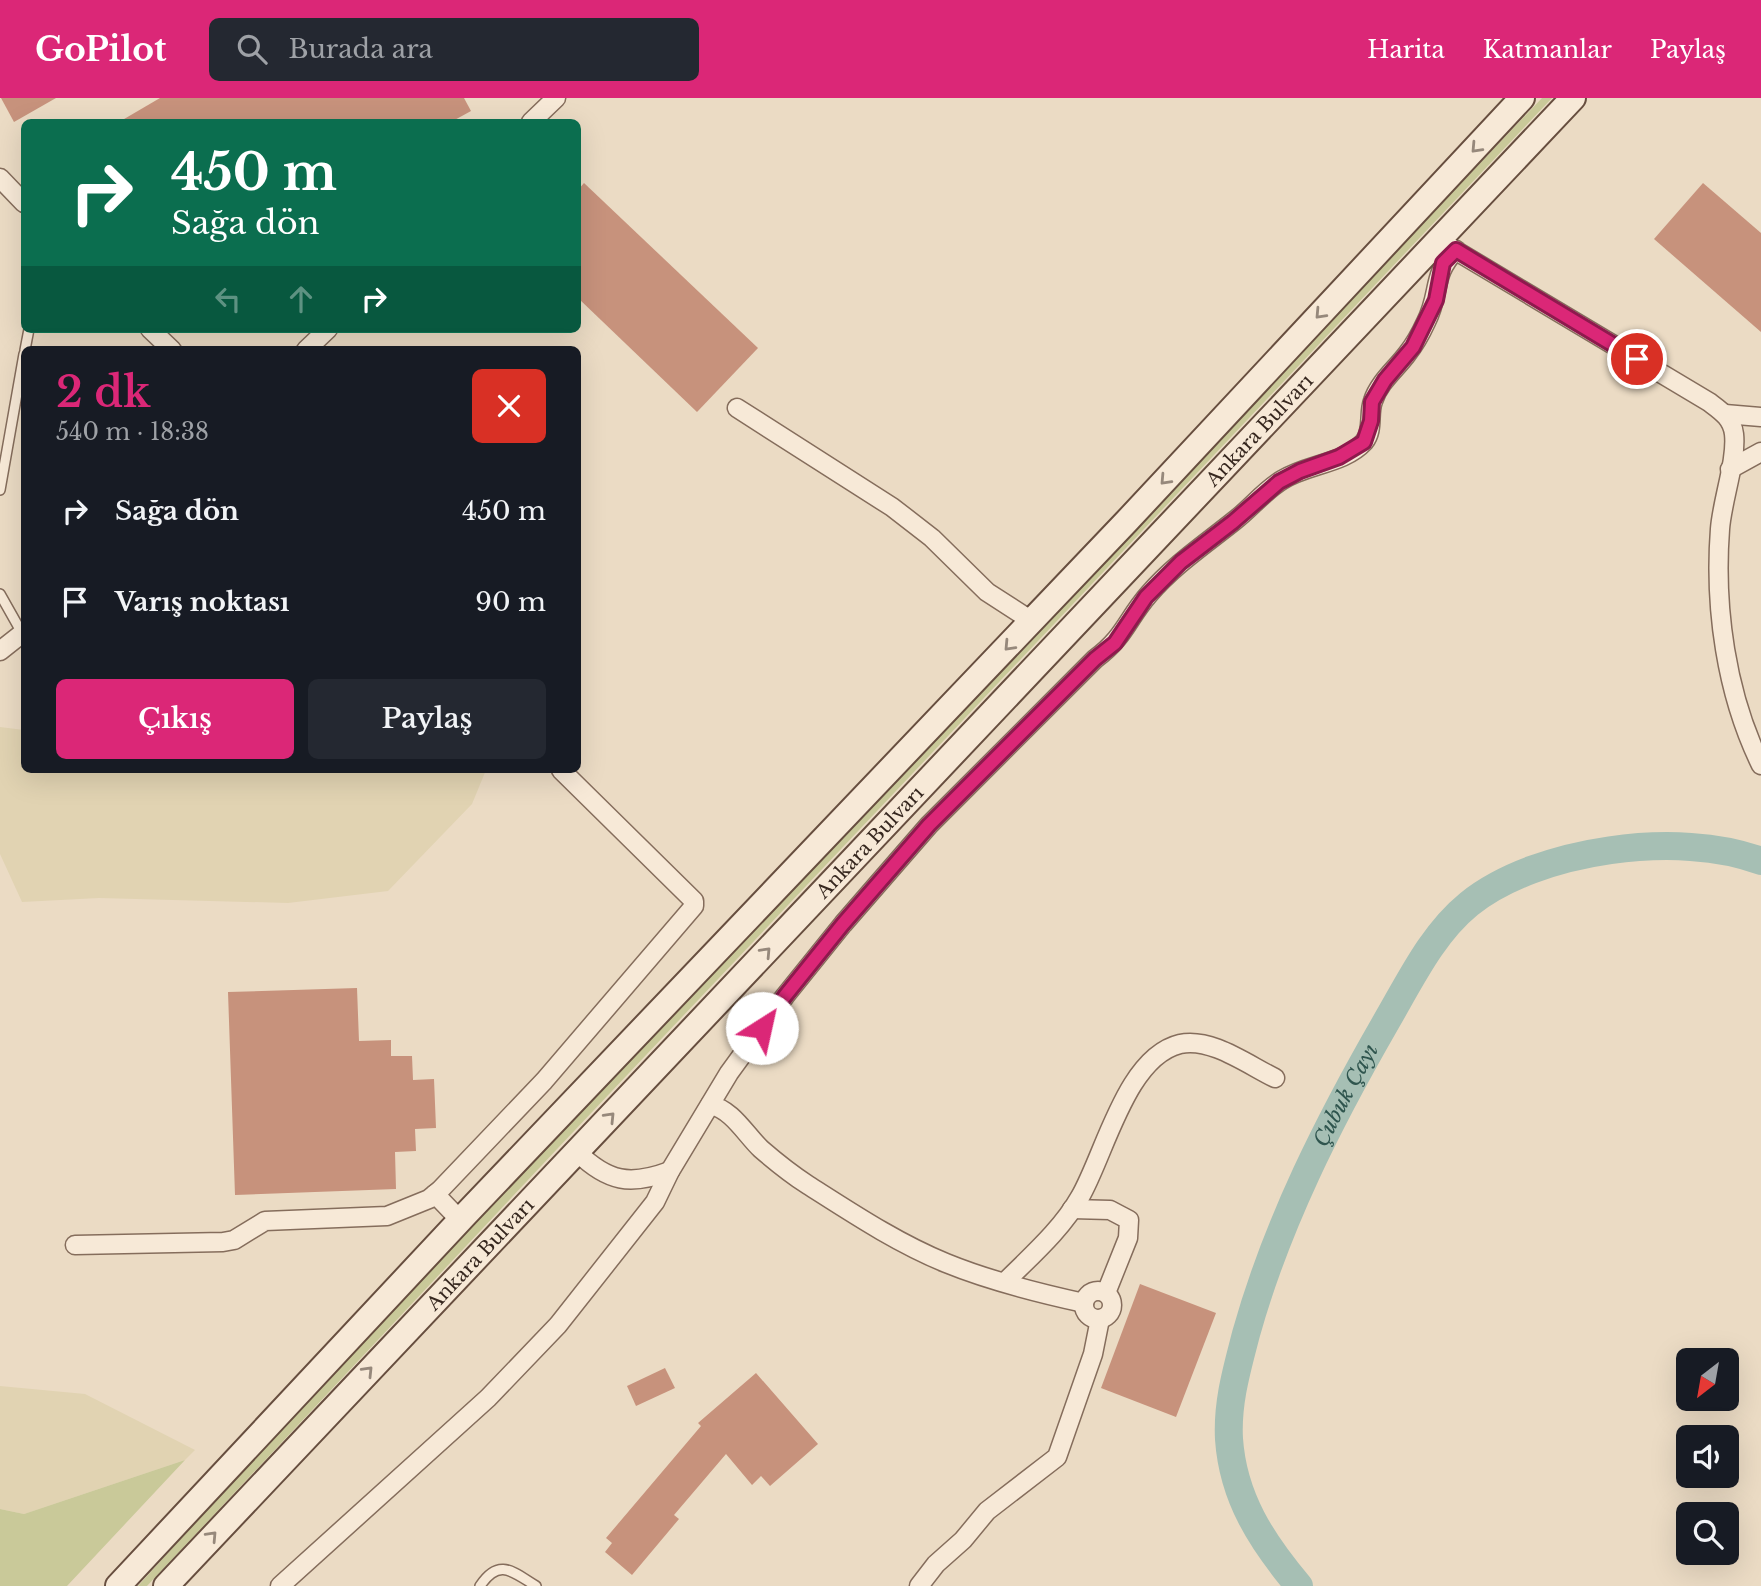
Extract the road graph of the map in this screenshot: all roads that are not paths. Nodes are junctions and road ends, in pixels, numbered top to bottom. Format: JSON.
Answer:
{"nodes":[{"id":1,"x":556,"y":98,"type":"edge"},
{"id":2,"x":1522,"y":98,"type":"edge"},
{"id":3,"x":1573,"y":98,"type":"edge"},
{"id":4,"x":534,"y":119,"type":"edge"},
{"id":5,"x":0,"y":178,"type":"edge"},
{"id":6,"x":21,"y":199,"type":"edge"},
{"id":7,"x":1448,"y":245,"type":"junction"},
{"id":8,"x":154,"y":333,"type":"edge"},
{"id":9,"x":323,"y":333,"type":"edge"},
{"id":10,"x":168,"y":346,"type":"edge"},
{"id":11,"x":310,"y":346,"type":"edge"},
{"id":12,"x":21,"y":374,"type":"edge"},
{"id":13,"x":737,"y":408,"type":"dead end"},
{"id":14,"x":1725,"y":414,"type":"junction"},
{"id":15,"x":1761,"y":417,"type":"edge"},
{"id":16,"x":1761,"y":452,"type":"edge"},
{"id":17,"x":1730,"y":469,"type":"junction"},
{"id":18,"x":0,"y":490,"type":"edge"},
{"id":19,"x":0,"y":594,"type":"edge"},
{"id":20,"x":1032,"y":621,"type":"junction"},
{"id":21,"x":21,"y":629,"type":"edge"},
{"id":22,"x":21,"y":634,"type":"edge"},
{"id":23,"x":0,"y":651,"type":"edge"},
{"id":24,"x":1761,"y":765,"type":"edge"},
{"id":25,"x":564,"y":773,"type":"edge"},
{"id":26,"x":1275,"y":1078,"type":"dead end"},
{"id":27,"x":710,"y":1105,"type":"junction"},
{"id":28,"x":577,"y":1152,"type":"junction"},
{"id":29,"x":670,"y":1171,"type":"junction"},
{"id":30,"x":435,"y":1194,"type":"junction"},
{"id":31,"x":1072,"y":1209,"type":"junction"},
{"id":32,"x":460,"y":1220,"type":"junction"},
{"id":33,"x":75,"y":1245,"type":"dead end"},
{"id":34,"x":1005,"y":1282,"type":"junction"},
{"id":35,"x":1106,"y":1293,"type":"junction"},
{"id":36,"x":1084,"y":1303,"type":"junction"},
{"id":37,"x":1100,"y":1319,"type":"junction"},
{"id":38,"x":118,"y":1586,"type":"edge"},
{"id":39,"x":166,"y":1586,"type":"edge"},
{"id":40,"x":280,"y":1586,"type":"edge"},
{"id":41,"x":480,"y":1586,"type":"edge"},
{"id":42,"x":536,"y":1586,"type":"edge"},
{"id":43,"x":919,"y":1586,"type":"edge"}],
"edges":[{"from":1,"to":4,"type":"street"},
{"from":2,"to":20,"type":"main road","name":"Ankara Bulvarı","one_way":true},
{"from":3,"to":7,"type":"main road","name":"Ankara Bulvarı"},
{"from":5,"to":6,"type":"street"},
{"from":7,"to":14,"type":"street"},
{"from":7,"to":27,"type":"street"},
{"from":28,"to":7,"type":"main road","name":"Ankara Bulvarı","one_way":true},
{"from":8,"to":10,"type":"street"},
{"from":9,"to":11,"type":"street"},
{"from":12,"to":18,"type":"lane"},
{"from":13,"to":20,"type":"street"},
{"from":14,"to":15,"type":"street"},
{"from":14,"to":17,"type":"street"},
{"from":16,"to":17,"type":"street"},
{"from":17,"to":24,"type":"street"},
{"from":19,"to":21,"type":"lane"},
{"from":20,"to":32,"type":"main road","name":"Ankara Bulvarı","one_way":true},
{"from":22,"to":23,"type":"street"},
{"from":25,"to":30,"type":"street"},
{"from":26,"to":31,"type":"street"},
{"from":27,"to":29,"type":"street"},
{"from":27,"to":34,"type":"street"},
{"from":28,"to":29,"type":"street"},
{"from":39,"to":28,"type":"main road","name":"Ankara Bulvarı","one_way":true},
{"from":29,"to":40,"type":"street"},
{"from":30,"to":32,"type":"street"},
{"from":30,"to":33,"type":"street"},
{"from":31,"to":34,"type":"street"},
{"from":31,"to":35,"type":"street"},
{"from":32,"to":38,"type":"main road","name":"Ankara Bulvarı"},
{"from":34,"to":36,"type":"street"},
{"from":35,"to":36,"type":"street"},
{"from":35,"to":37,"type":"street"},
{"from":36,"to":37,"type":"street"},
{"from":37,"to":43,"type":"street"},
{"from":41,"to":42,"type":"lane"}]}
